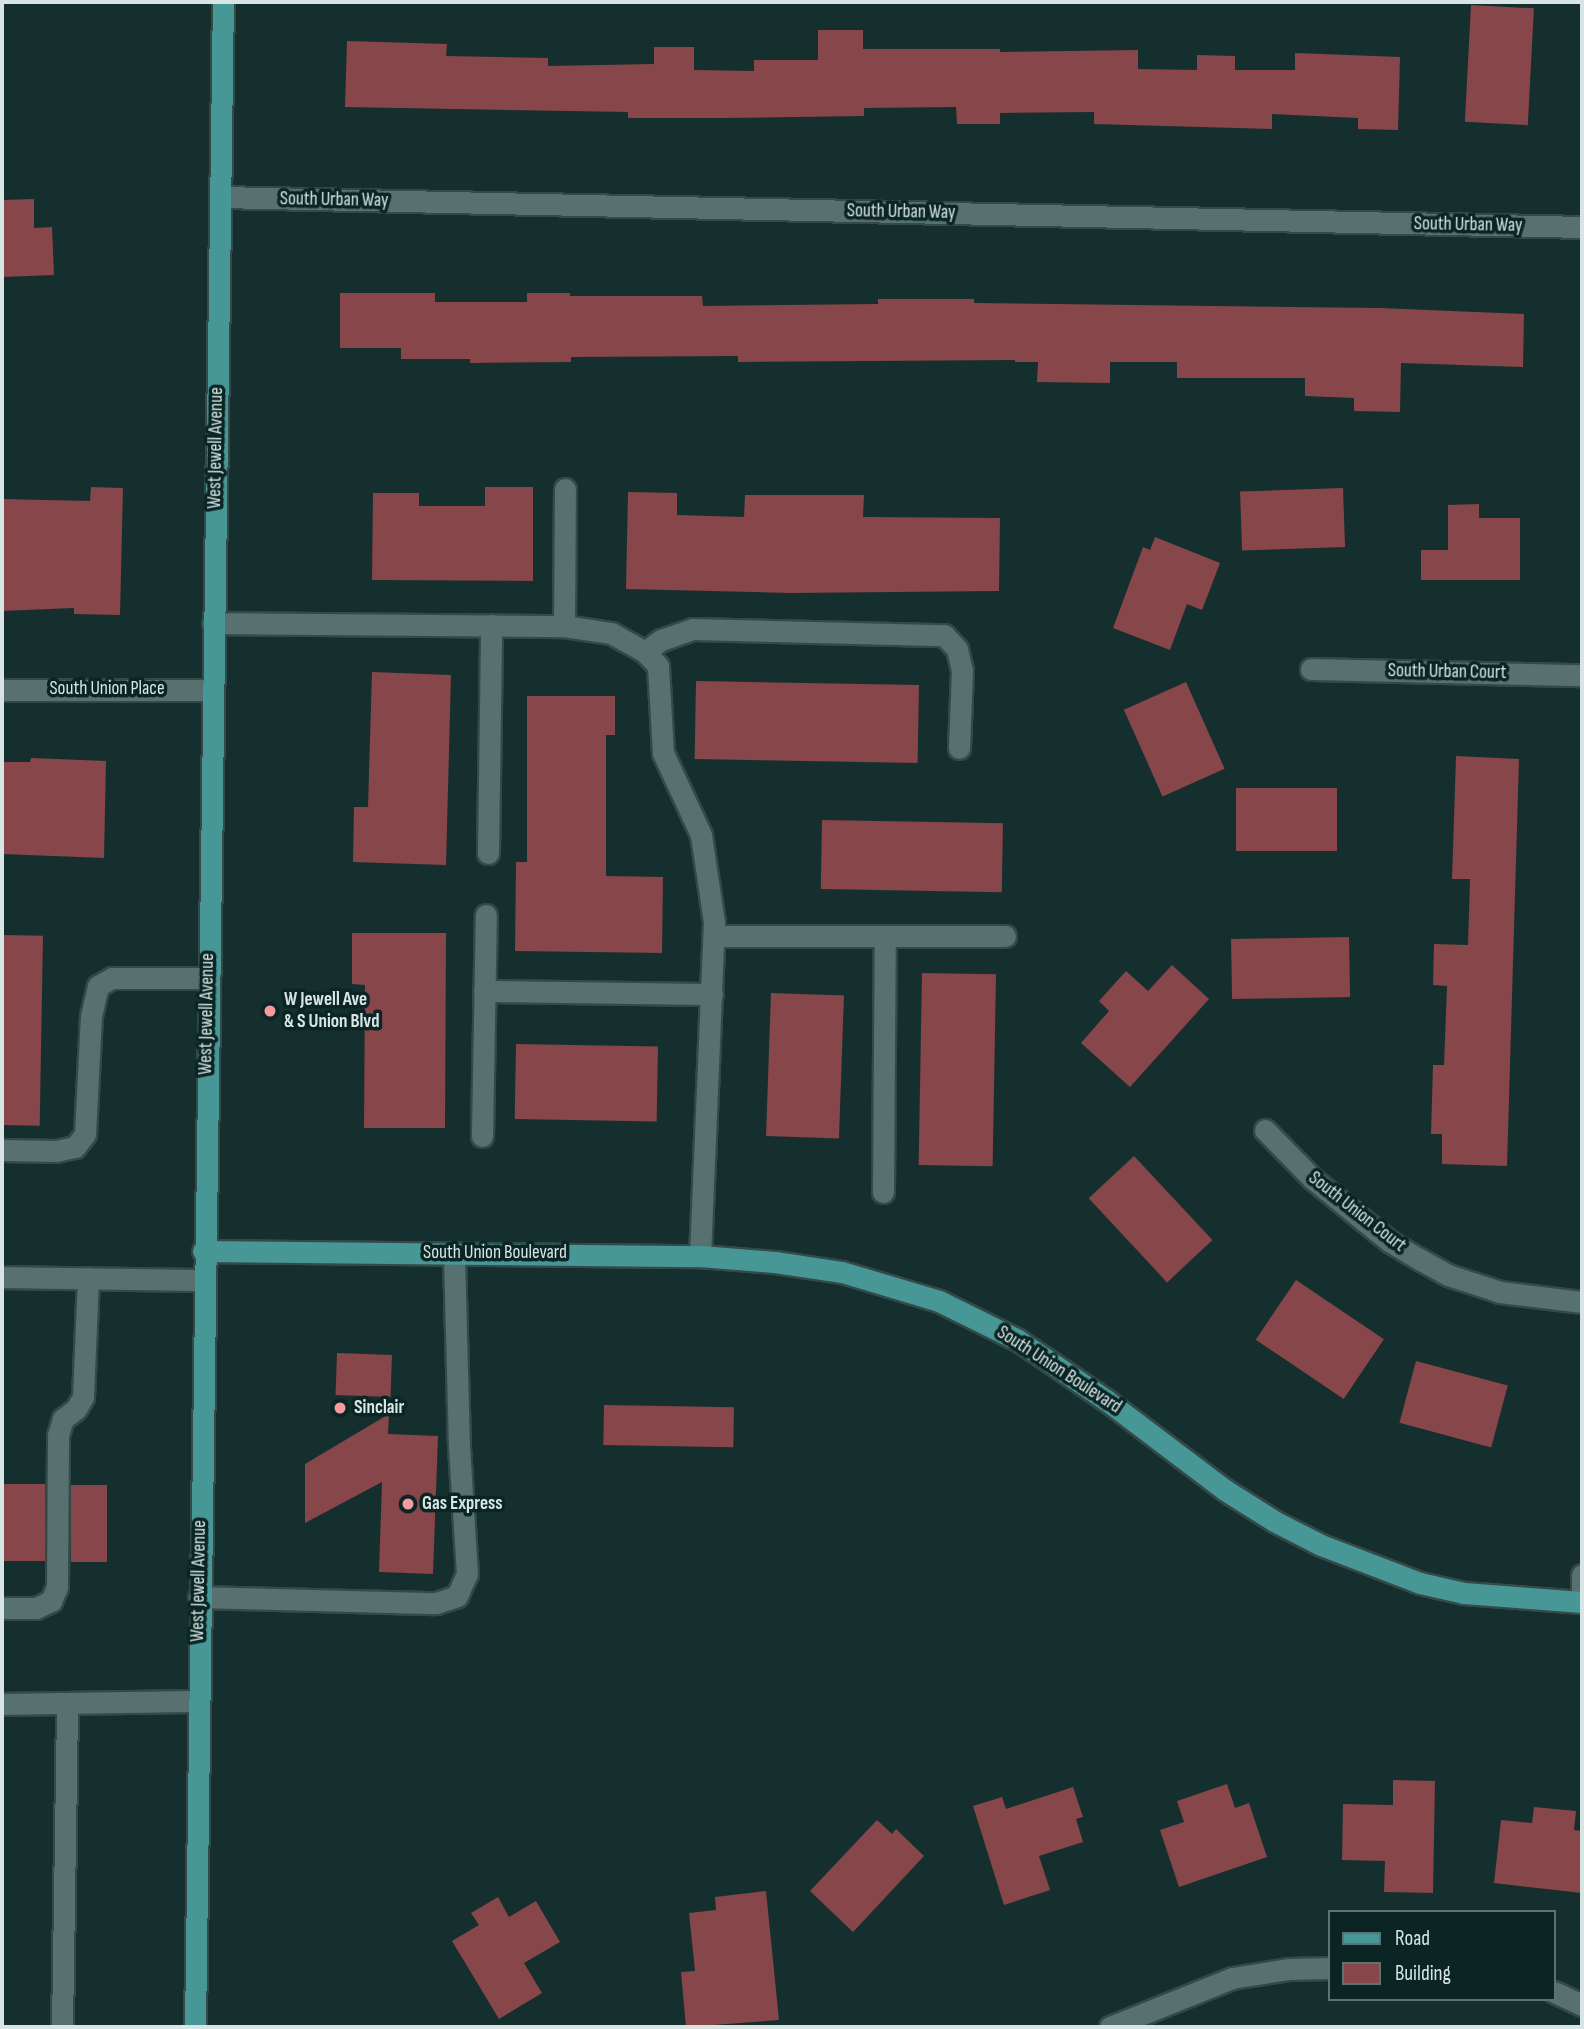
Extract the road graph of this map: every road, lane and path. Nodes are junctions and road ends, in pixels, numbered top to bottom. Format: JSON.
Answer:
{"nodes":[{"id":1,"x":223,"y":2,"type":"edge"},
{"id":2,"x":220,"y":197,"type":"junction"},
{"id":3,"x":1582,"y":227,"type":"edge"},
{"id":4,"x":565,"y":489,"type":"dead end"},
{"id":5,"x":214,"y":623,"type":"junction"},
{"id":6,"x":491,"y":625,"type":"junction"},
{"id":7,"x":564,"y":626,"type":"junction"},
{"id":8,"x":645,"y":652,"type":"junction"},
{"id":9,"x":1311,"y":669,"type":"dead end"},
{"id":10,"x":1582,"y":675,"type":"edge"},
{"id":11,"x":2,"y":690,"type":"edge"},
{"id":12,"x":213,"y":690,"type":"junction"},
{"id":13,"x":959,"y":748,"type":"dead end"},
{"id":14,"x":488,"y":853,"type":"dead end"},
{"id":15,"x":486,"y":915,"type":"dead end"},
{"id":16,"x":714,"y":936,"type":"junction"},
{"id":17,"x":885,"y":936,"type":"junction"},
{"id":18,"x":1005,"y":936,"type":"dead end"},
{"id":19,"x":208,"y":978,"type":"junction"},
{"id":20,"x":484,"y":991,"type":"junction"},
{"id":21,"x":712,"y":994,"type":"junction"},
{"id":22,"x":1265,"y":1130,"type":"dead end"},
{"id":23,"x":482,"y":1136,"type":"dead end"},
{"id":24,"x":2,"y":1150,"type":"edge"},
{"id":25,"x":883,"y":1192,"type":"dead end"},
{"id":26,"x":203,"y":1251,"type":"junction"},
{"id":27,"x":454,"y":1253,"type":"junction"},
{"id":28,"x":700,"y":1256,"type":"junction"},
{"id":29,"x":2,"y":1277,"type":"edge"},
{"id":30,"x":88,"y":1278,"type":"junction"},
{"id":31,"x":203,"y":1280,"type":"junction"},
{"id":32,"x":1582,"y":1302,"type":"edge"},
{"id":33,"x":1582,"y":1575,"type":"edge"},
{"id":34,"x":199,"y":1597,"type":"junction"},
{"id":35,"x":1582,"y":1602,"type":"edge"},
{"id":36,"x":2,"y":1608,"type":"edge"},
{"id":37,"x":198,"y":1701,"type":"junction"},
{"id":38,"x":67,"y":1703,"type":"junction"},
{"id":39,"x":2,"y":1704,"type":"edge"},
{"id":40,"x":1328,"y":1968,"type":"edge"},
{"id":41,"x":1556,"y":1993,"type":"edge"},
{"id":42,"x":1582,"y":2005,"type":"edge"},
{"id":43,"x":62,"y":2027,"type":"edge"},
{"id":44,"x":195,"y":2027,"type":"edge"},
{"id":45,"x":1110,"y":2027,"type":"edge"}],
"edges":[{"from":1,"to":2,"type":"main road","name":"West Jewell Avenue"},
{"from":2,"to":3,"type":"street","name":"South Urban Way"},
{"from":2,"to":5,"type":"main road","name":"West Jewell Avenue"},
{"from":4,"to":7,"type":"street"},
{"from":5,"to":6,"type":"street"},
{"from":5,"to":12,"type":"main road","name":"West Jewell Avenue"},
{"from":6,"to":7,"type":"street"},
{"from":6,"to":14,"type":"street"},
{"from":7,"to":8,"type":"street"},
{"from":8,"to":13,"type":"street"},
{"from":8,"to":16,"type":"street"},
{"from":9,"to":10,"type":"street","name":"South Urban Court"},
{"from":11,"to":12,"type":"street","name":"South Union Place"},
{"from":12,"to":19,"type":"main road","name":"West Jewell Avenue"},
{"from":15,"to":20,"type":"street"},
{"from":16,"to":17,"type":"street"},
{"from":16,"to":21,"type":"street"},
{"from":17,"to":18,"type":"street"},
{"from":17,"to":25,"type":"street"},
{"from":19,"to":24,"type":"street"},
{"from":19,"to":26,"type":"main road","name":"West Jewell Avenue"},
{"from":20,"to":21,"type":"street"},
{"from":20,"to":23,"type":"street"},
{"from":21,"to":28,"type":"street"},
{"from":22,"to":32,"type":"street","name":"South Union Court"},
{"from":26,"to":27,"type":"main road","name":"South Union Boulevard"},
{"from":26,"to":31,"type":"main road","name":"West Jewell Avenue"},
{"from":27,"to":28,"type":"main road","name":"South Union Boulevard"},
{"from":27,"to":34,"type":"street"},
{"from":28,"to":35,"type":"main road","name":"South Union Boulevard"},
{"from":29,"to":30,"type":"street"},
{"from":30,"to":31,"type":"street"},
{"from":30,"to":36,"type":"street"},
{"from":31,"to":34,"type":"main road","name":"West Jewell Avenue"},
{"from":33,"to":35,"type":"street"},
{"from":34,"to":37,"type":"main road","name":"West Jewell Avenue"},
{"from":37,"to":38,"type":"street"},
{"from":37,"to":44,"type":"main road","name":"West Jewell Avenue"},
{"from":38,"to":39,"type":"street"},
{"from":38,"to":43,"type":"street"},
{"from":40,"to":45,"type":"street"},
{"from":41,"to":42,"type":"street"}]}
